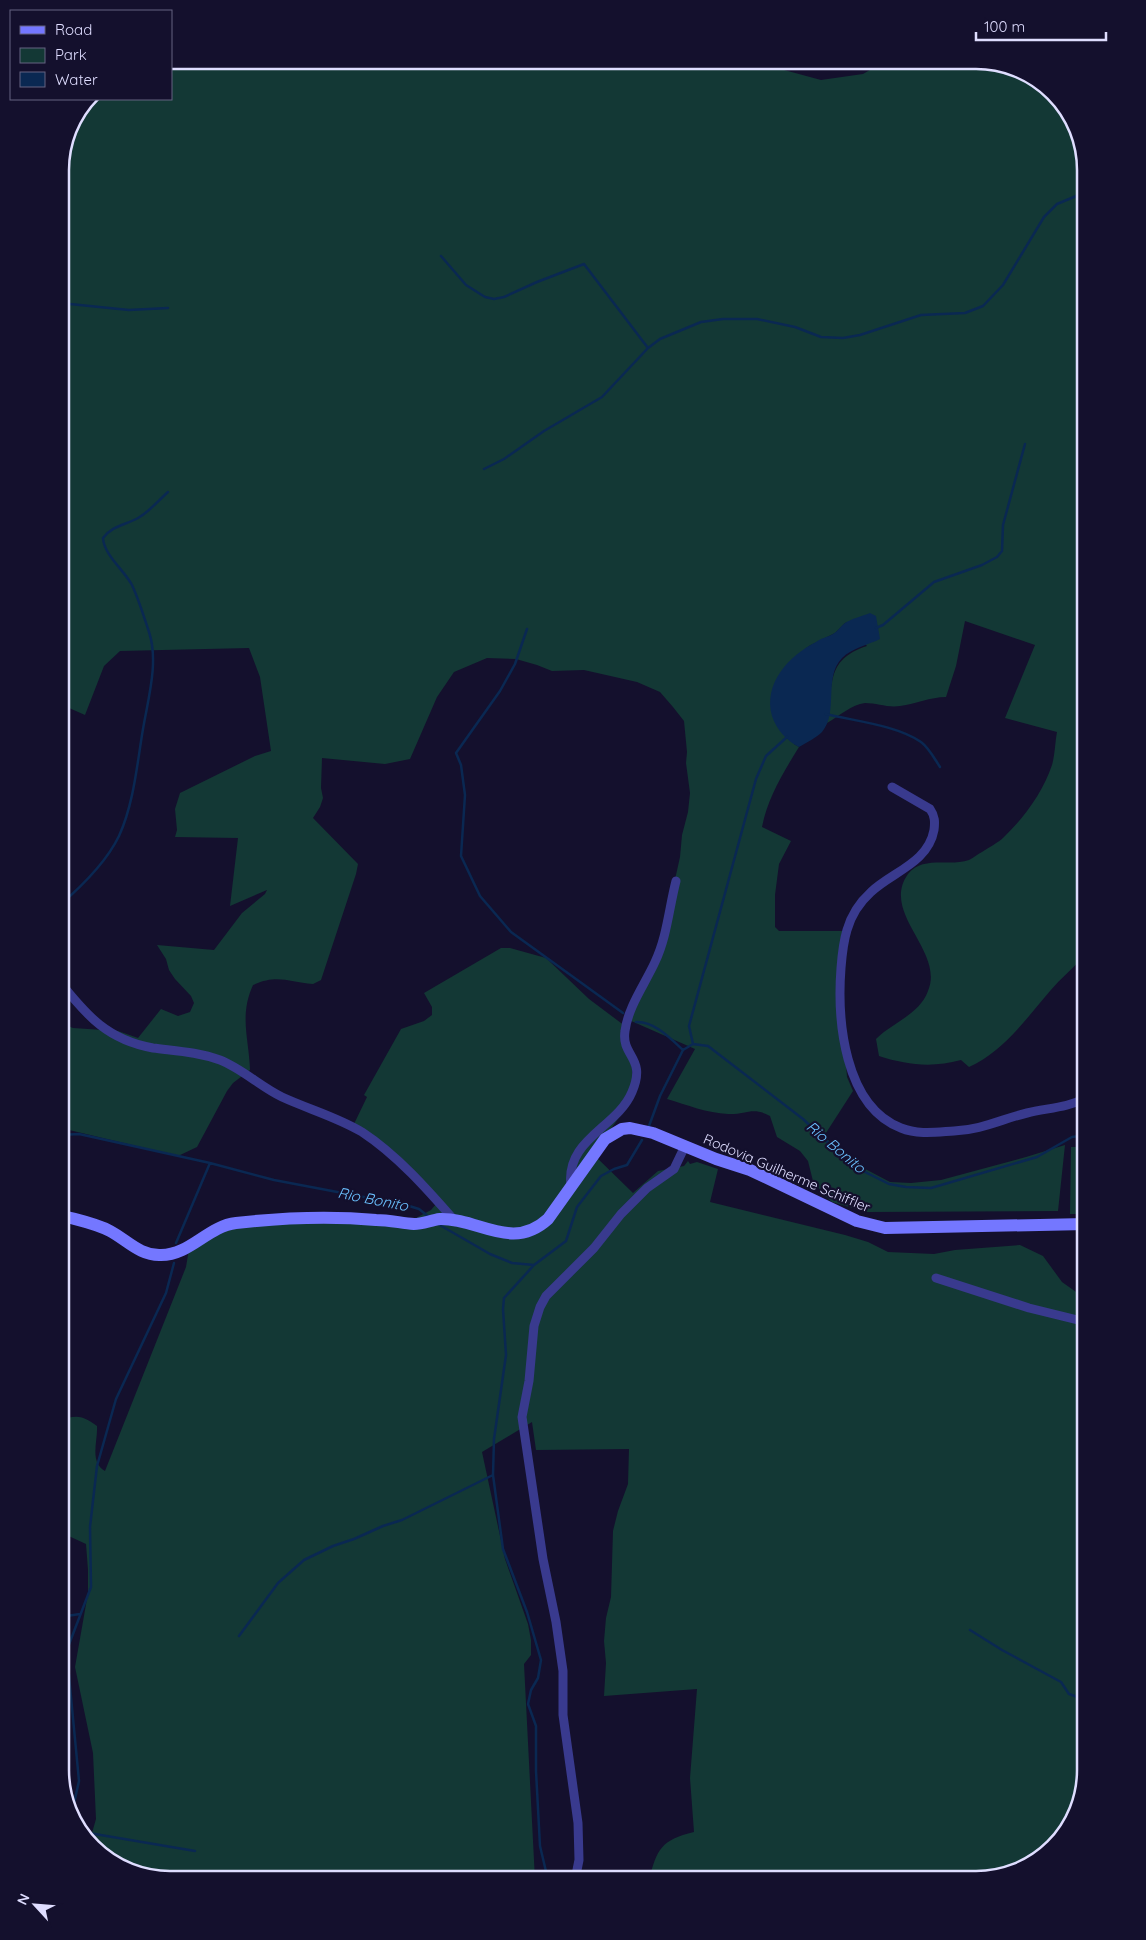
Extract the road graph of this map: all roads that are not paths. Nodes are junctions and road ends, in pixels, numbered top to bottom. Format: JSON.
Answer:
{"nodes":[{"id":1,"x":892,"y":788,"type":"dead end"},
{"id":2,"x":676,"y":882,"type":"dead end"},
{"id":3,"x":69,"y":993,"type":"edge"},
{"id":4,"x":1077,"y":1102,"type":"edge"},
{"id":5,"x":686,"y":1146,"type":"junction"},
{"id":6,"x":571,"y":1186,"type":"junction"},
{"id":7,"x":69,"y":1218,"type":"edge"},
{"id":8,"x":455,"y":1221,"type":"junction"},
{"id":9,"x":1077,"y":1224,"type":"edge"},
{"id":10,"x":936,"y":1278,"type":"dead end"},
{"id":11,"x":1077,"y":1320,"type":"edge"},
{"id":12,"x":577,"y":1871,"type":"edge"}],
"edges":[{"from":1,"to":4,"type":"street"},
{"from":2,"to":6,"type":"street"},
{"from":3,"to":8,"type":"street"},
{"from":5,"to":6,"type":"street","name":"Rodovia Guilherme Schiffler"},
{"from":5,"to":9,"type":"street","name":"Rodovia Guilherme Schiffler"},
{"from":5,"to":12,"type":"street"},
{"from":6,"to":8,"type":"street","name":"Rodovia Guilherme Schiffler"},
{"from":7,"to":8,"type":"street","name":"Rodovia Guilherme Schiffler"},
{"from":10,"to":11,"type":"street"}]}
